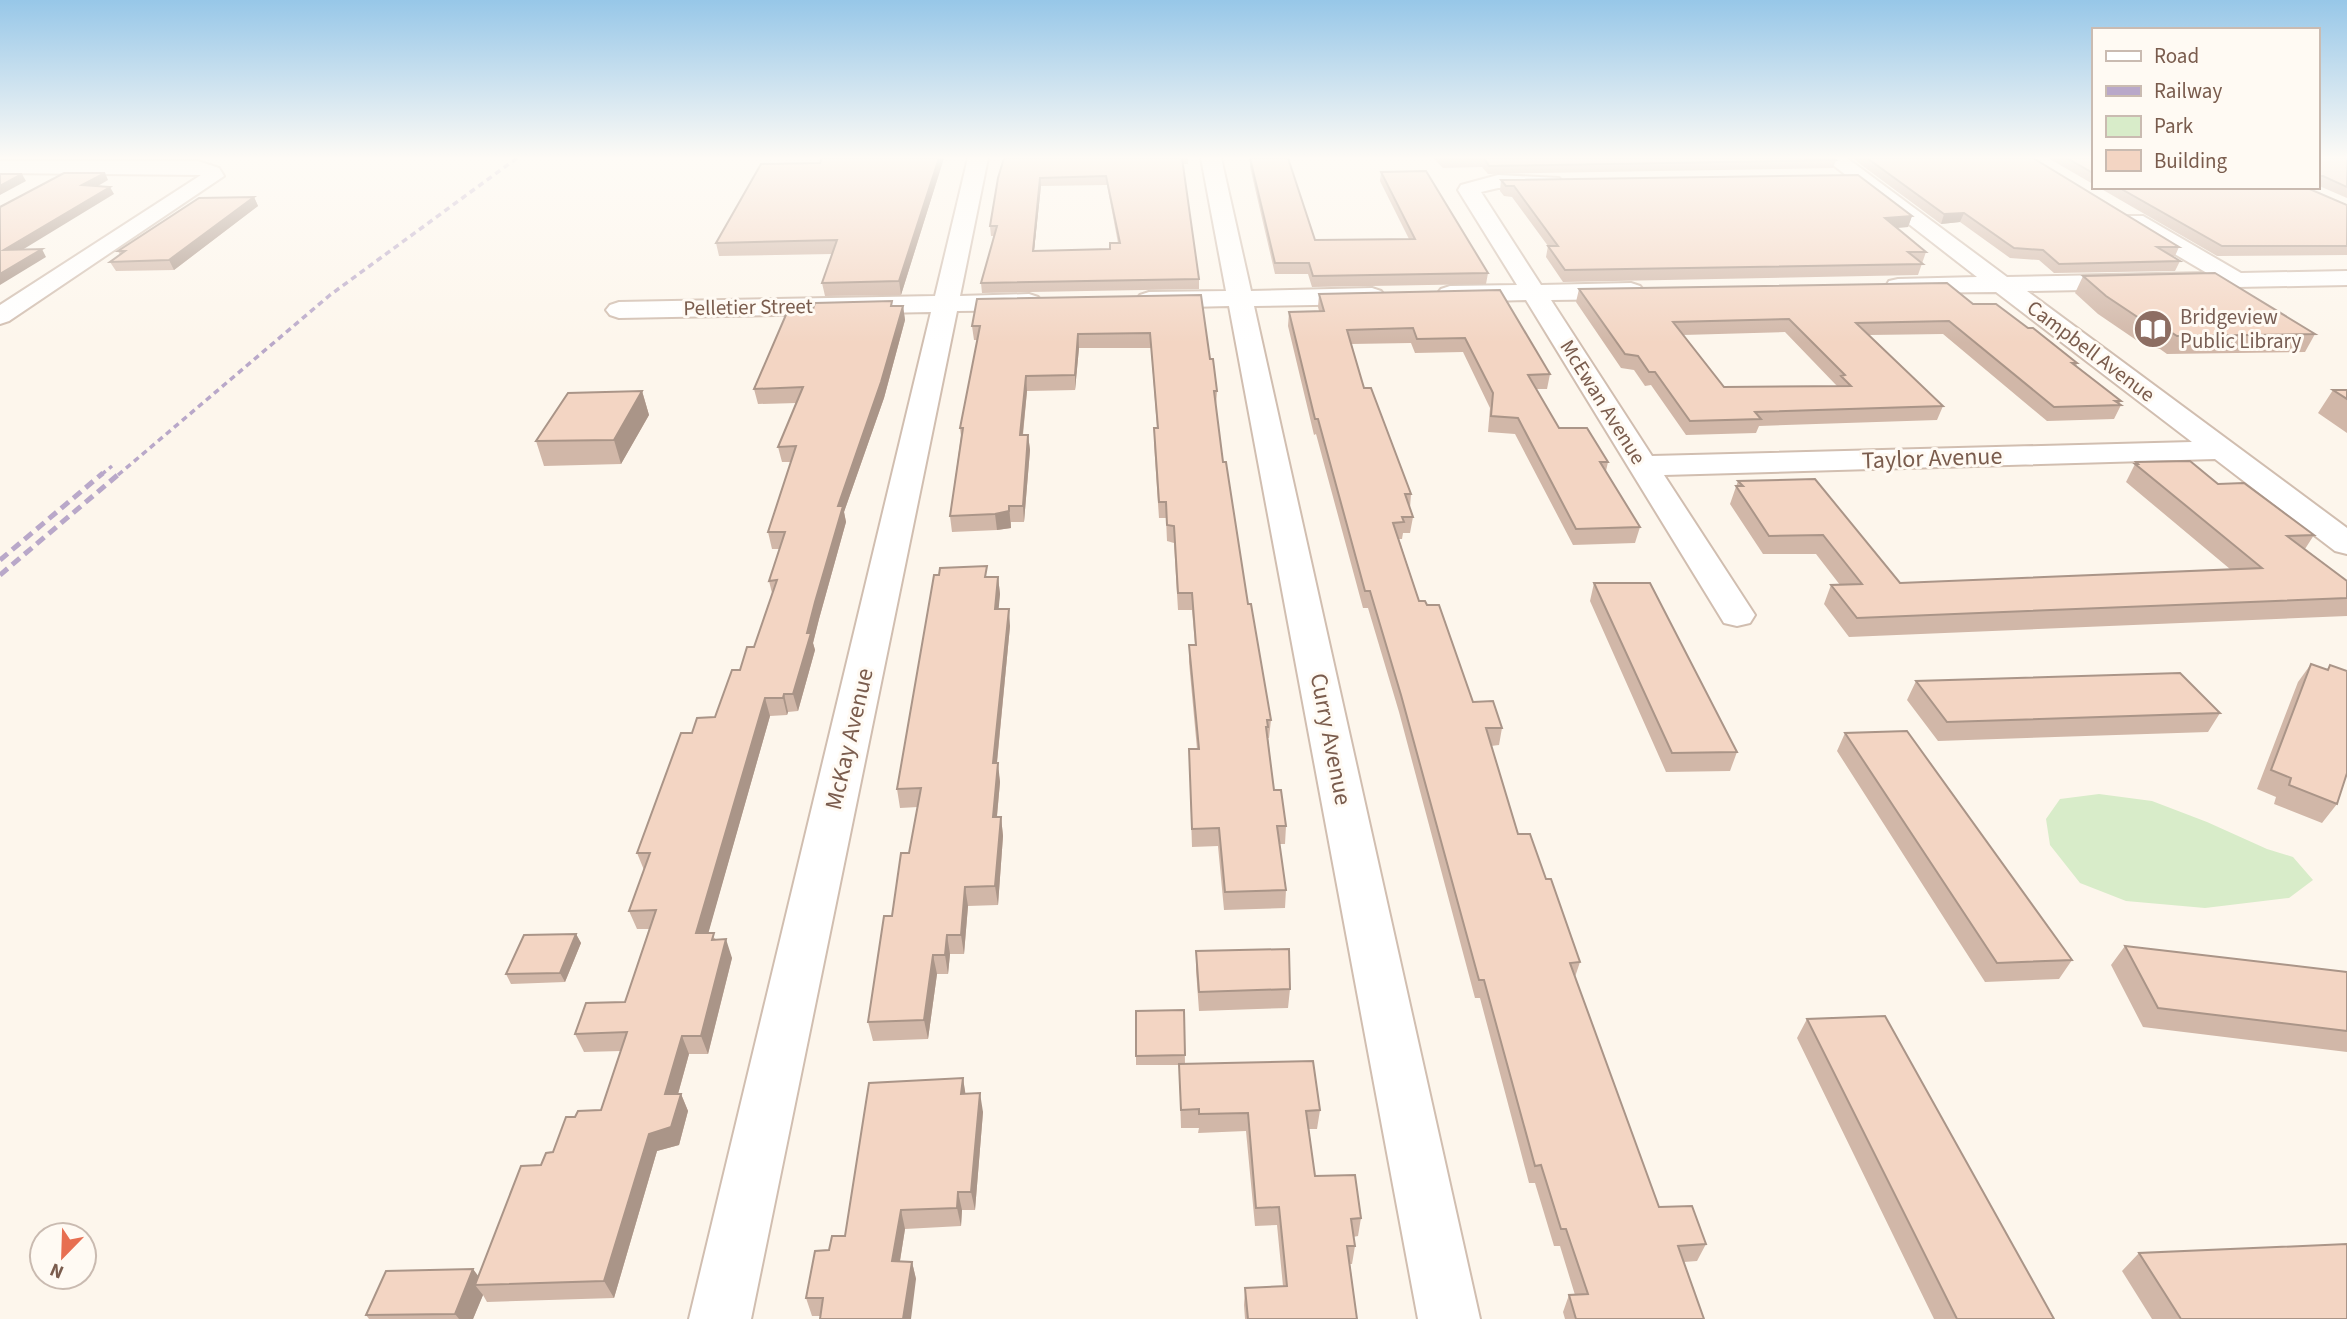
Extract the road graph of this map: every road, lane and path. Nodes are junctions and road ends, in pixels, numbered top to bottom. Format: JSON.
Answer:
{"nodes":[{"id":1,"x":149,"y":220,"type":"edge"},
{"id":2,"x":965,"y":220,"type":"edge"},
{"id":3,"x":1224,"y":220,"type":"edge"},
{"id":4,"x":1488,"y":220,"type":"edge"},
{"id":5,"x":1916,"y":220,"type":"edge"},
{"id":6,"x":2132,"y":220,"type":"edge"},
{"id":7,"x":2347,"y":278,"type":"edge"},
{"id":8,"x":2236,"y":280,"type":"junction"},
{"id":9,"x":2002,"y":284,"type":"junction"},
{"id":10,"x":1868,"y":287,"type":"edge"},
{"id":11,"x":1661,"y":290,"type":"edge"},
{"id":12,"x":1534,"y":293,"type":"junction"},
{"id":13,"x":1394,"y":295,"type":"edge"},
{"id":14,"x":1422,"y":295,"type":"edge"},
{"id":15,"x":1240,"y":298,"type":"junction"},
{"id":16,"x":1125,"y":300,"type":"edge"},
{"id":17,"x":1059,"y":302,"type":"edge"},
{"id":18,"x":946,"y":304,"type":"junction"},
{"id":19,"x":619,"y":310,"type":"dead end"},
{"id":20,"x":0,"y":316,"type":"edge"},
{"id":21,"x":2222,"y":450,"type":"junction"},
{"id":22,"x":1643,"y":466,"type":"junction"},
{"id":23,"x":2347,"y":544,"type":"edge"},
{"id":24,"x":1737,"y":615,"type":"dead end"},
{"id":25,"x":720,"y":1319,"type":"edge"},
{"id":26,"x":1449,"y":1319,"type":"edge"}],
"edges":[{"from":1,"to":20,"type":"street"},
{"from":2,"to":18,"type":"street","name":"McKay Avenue"},
{"from":3,"to":15,"type":"street","name":"Curry Avenue"},
{"from":4,"to":12,"type":"street","name":"McEwan Avenue"},
{"from":5,"to":9,"type":"street","name":"Campbell Avenue"},
{"from":6,"to":8,"type":"street"},
{"from":7,"to":8,"type":"street"},
{"from":8,"to":9,"type":"street"},
{"from":9,"to":10,"type":"street"},
{"from":9,"to":21,"type":"street","name":"Campbell Avenue"},
{"from":11,"to":12,"type":"street"},
{"from":12,"to":14,"type":"street"},
{"from":12,"to":22,"type":"street","name":"McEwan Avenue"},
{"from":13,"to":15,"type":"street"},
{"from":15,"to":16,"type":"street"},
{"from":15,"to":26,"type":"street","name":"Curry Avenue"},
{"from":17,"to":18,"type":"street","name":"Pelletier Street"},
{"from":18,"to":19,"type":"street","name":"Pelletier Street"},
{"from":18,"to":25,"type":"street","name":"McKay Avenue"},
{"from":21,"to":22,"type":"street","name":"Taylor Avenue"},
{"from":21,"to":23,"type":"street","name":"Campbell Avenue"},
{"from":22,"to":24,"type":"street","name":"McEwan Avenue"}]}
